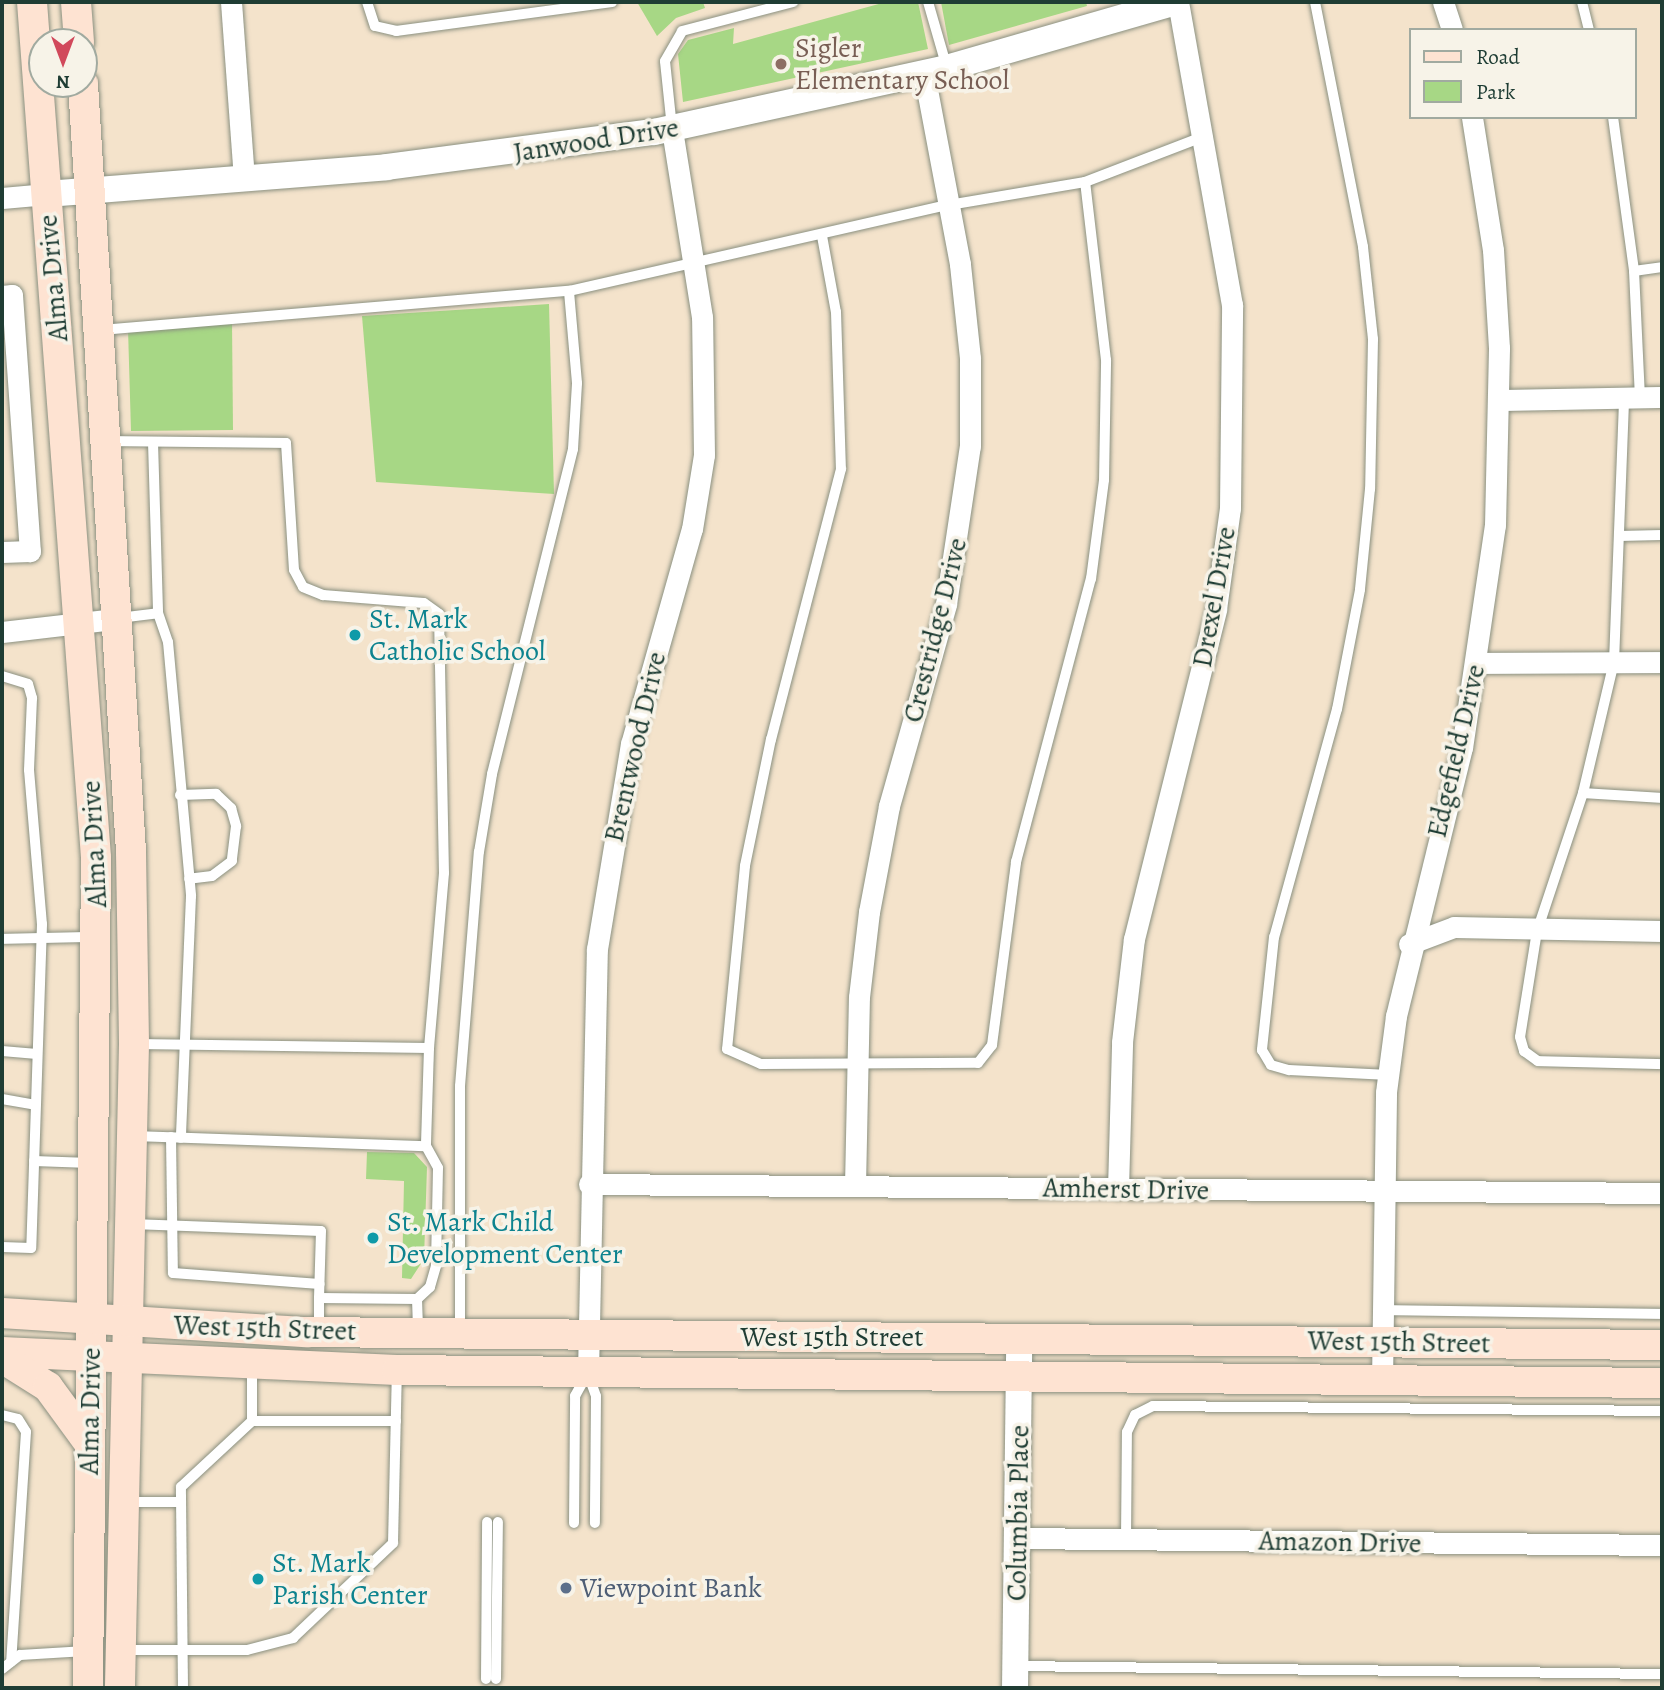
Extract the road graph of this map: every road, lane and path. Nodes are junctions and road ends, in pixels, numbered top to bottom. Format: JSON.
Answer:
{"nodes":[{"id":1,"x":32,"y":2,"type":"edge"},
{"id":2,"x":76,"y":2,"type":"edge"},
{"id":3,"x":231,"y":2,"type":"edge"},
{"id":4,"x":367,"y":2,"type":"edge"},
{"id":5,"x":612,"y":2,"type":"edge"},
{"id":6,"x":793,"y":2,"type":"edge"},
{"id":7,"x":928,"y":2,"type":"edge"},
{"id":8,"x":1177,"y":2,"type":"edge"},
{"id":9,"x":1315,"y":2,"type":"edge"},
{"id":10,"x":1443,"y":2,"type":"edge"},
{"id":11,"x":1582,"y":2,"type":"edge"},
{"id":12,"x":78,"y":28,"type":"edge"},
{"id":13,"x":1451,"y":28,"type":"edge"},
{"id":14,"x":1589,"y":28,"type":"edge"},
{"id":15,"x":935,"y":71,"type":"junction"},
{"id":16,"x":84,"y":98,"type":"edge"},
{"id":17,"x":1472,"y":119,"type":"edge"},
{"id":18,"x":1613,"y":119,"type":"edge"},
{"id":19,"x":672,"y":129,"type":"junction"},
{"id":20,"x":1205,"y":136,"type":"junction"},
{"id":21,"x":244,"y":179,"type":"junction"},
{"id":22,"x":1085,"y":182,"type":"junction"},
{"id":23,"x":92,"y":188,"type":"junction"},
{"id":24,"x":47,"y":194,"type":"junction"},
{"id":25,"x":2,"y":198,"type":"edge"},
{"id":26,"x":949,"y":205,"type":"junction"},
{"id":27,"x":822,"y":236,"type":"junction"},
{"id":28,"x":693,"y":266,"type":"junction"},
{"id":29,"x":1662,"y":267,"type":"edge"},
{"id":30,"x":1634,"y":271,"type":"junction"},
{"id":31,"x":569,"y":291,"type":"junction"},
{"id":32,"x":7,"y":295,"type":"edge"},
{"id":33,"x":97,"y":331,"type":"junction"},
{"id":34,"x":1662,"y":397,"type":"edge"},
{"id":35,"x":1632,"y":398,"type":"junction"},
{"id":36,"x":1500,"y":400,"type":"junction"},
{"id":37,"x":102,"y":441,"type":"junction"},
{"id":38,"x":153,"y":442,"type":"junction"},
{"id":39,"x":1619,"y":536,"type":"junction"},
{"id":40,"x":1662,"y":536,"type":"edge"},
{"id":41,"x":2,"y":552,"type":"edge"},
{"id":42,"x":158,"y":613,"type":"junction"},
{"id":43,"x":116,"y":619,"type":"junction"},
{"id":44,"x":80,"y":623,"type":"junction"},
{"id":45,"x":2,"y":632,"type":"edge"},
{"id":46,"x":1662,"y":662,"type":"edge"},
{"id":47,"x":1476,"y":663,"type":"junction"},
{"id":48,"x":1614,"y":663,"type":"junction"},
{"id":49,"x":2,"y":676,"type":"edge"},
{"id":50,"x":1583,"y":793,"type":"junction"},
{"id":51,"x":180,"y":795,"type":"junction"},
{"id":52,"x":1662,"y":798,"type":"edge"},
{"id":53,"x":189,"y":879,"type":"junction"},
{"id":54,"x":1536,"y":931,"type":"junction"},
{"id":55,"x":1662,"y":931,"type":"edge"},
{"id":56,"x":98,"y":936,"type":"junction"},
{"id":57,"x":2,"y":939,"type":"edge"},
{"id":58,"x":42,"y":940,"type":"junction"},
{"id":59,"x":1409,"y":944,"type":"junction"},
{"id":60,"x":97,"y":1043,"type":"junction"},
{"id":61,"x":134,"y":1044,"type":"junction"},
{"id":62,"x":184,"y":1044,"type":"junction"},
{"id":63,"x":429,"y":1048,"type":"junction"},
{"id":64,"x":2,"y":1051,"type":"edge"},
{"id":65,"x":37,"y":1054,"type":"junction"},
{"id":66,"x":856,"y":1064,"type":"junction"},
{"id":67,"x":1662,"y":1064,"type":"edge"},
{"id":68,"x":1389,"y":1075,"type":"junction"},
{"id":69,"x":2,"y":1099,"type":"edge"},
{"id":70,"x":35,"y":1105,"type":"junction"},
{"id":71,"x":132,"y":1136,"type":"junction"},
{"id":72,"x":176,"y":1137,"type":"junction"},
{"id":73,"x":425,"y":1146,"type":"junction"},
{"id":74,"x":34,"y":1161,"type":"junction"},
{"id":75,"x":93,"y":1164,"type":"junction"},
{"id":76,"x":589,"y":1184,"type":"junction"},
{"id":77,"x":855,"y":1186,"type":"junction"},
{"id":78,"x":1118,"y":1189,"type":"junction"},
{"id":79,"x":1383,"y":1192,"type":"junction"},
{"id":80,"x":1662,"y":1193,"type":"edge"},
{"id":81,"x":130,"y":1224,"type":"junction"},
{"id":82,"x":171,"y":1226,"type":"junction"},
{"id":83,"x":2,"y":1247,"type":"edge"},
{"id":84,"x":320,"y":1284,"type":"junction"},
{"id":85,"x":319,"y":1298,"type":"junction"},
{"id":86,"x":417,"y":1299,"type":"junction"},
{"id":87,"x":1382,"y":1310,"type":"junction"},
{"id":88,"x":2,"y":1313,"type":"edge"},
{"id":89,"x":1662,"y":1314,"type":"edge"},
{"id":90,"x":91,"y":1319,"type":"junction"},
{"id":91,"x":127,"y":1323,"type":"junction"},
{"id":92,"x":418,"y":1331,"type":"junction"},
{"id":93,"x":319,"y":1332,"type":"junction"},
{"id":94,"x":460,"y":1332,"type":"junction"},
{"id":95,"x":589,"y":1334,"type":"junction"},
{"id":96,"x":1019,"y":1338,"type":"junction"},
{"id":97,"x":1382,"y":1342,"type":"junction"},
{"id":98,"x":1662,"y":1345,"type":"edge"},
{"id":99,"x":2,"y":1352,"type":"edge"},
{"id":100,"x":2,"y":1358,"type":"edge"},
{"id":101,"x":90,"y":1358,"type":"junction"},
{"id":102,"x":126,"y":1361,"type":"junction"},
{"id":103,"x":252,"y":1366,"type":"junction"},
{"id":104,"x":397,"y":1370,"type":"junction"},
{"id":105,"x":588,"y":1373,"type":"junction"},
{"id":106,"x":1020,"y":1377,"type":"junction"},
{"id":107,"x":1382,"y":1382,"type":"junction"},
{"id":108,"x":1662,"y":1383,"type":"edge"},
{"id":109,"x":1662,"y":1411,"type":"edge"},
{"id":110,"x":2,"y":1415,"type":"edge"},
{"id":111,"x":252,"y":1421,"type":"junction"},
{"id":112,"x":396,"y":1421,"type":"junction"},
{"id":113,"x":89,"y":1443,"type":"junction"},
{"id":114,"x":123,"y":1502,"type":"junction"},
{"id":115,"x":181,"y":1502,"type":"junction"},
{"id":116,"x":493,"y":1522,"type":"dead end"},
{"id":117,"x":574,"y":1523,"type":"dead end"},
{"id":118,"x":595,"y":1523,"type":"dead end"},
{"id":119,"x":1017,"y":1538,"type":"junction"},
{"id":120,"x":1126,"y":1539,"type":"junction"},
{"id":121,"x":1662,"y":1545,"type":"edge"},
{"id":122,"x":180,"y":1647,"type":"junction"},
{"id":123,"x":121,"y":1650,"type":"junction"},
{"id":124,"x":89,"y":1651,"type":"junction"},
{"id":125,"x":6,"y":1665,"type":"edge"},
{"id":126,"x":1662,"y":1674,"type":"edge"},
{"id":127,"x":1015,"y":1677,"type":"edge"},
{"id":128,"x":491,"y":1679,"type":"dead end"},
{"id":129,"x":88,"y":1688,"type":"edge"},
{"id":130,"x":120,"y":1688,"type":"edge"},
{"id":131,"x":186,"y":1688,"type":"edge"}],
"edges":[{"from":1,"to":24,"type":"main road","name":"Alma Drive"},
{"from":2,"to":12,"type":"main road"},
{"from":3,"to":21,"type":"street"},
{"from":4,"to":5,"type":"lane"},
{"from":6,"to":19,"type":"lane"},
{"from":7,"to":15,"type":"lane"},
{"from":8,"to":15,"type":"street","name":"Janwood Drive"},
{"from":8,"to":20,"type":"street","name":"Drexel Drive"},
{"from":9,"to":68,"type":"lane"},
{"from":10,"to":13,"type":"street"},
{"from":11,"to":14,"type":"lane"},
{"from":15,"to":19,"type":"street","name":"Janwood Drive"},
{"from":15,"to":26,"type":"street","name":"Crestridge Drive"},
{"from":16,"to":23,"type":"main road","name":"Alma Drive"},
{"from":17,"to":36,"type":"street","name":"Edgefield Drive"},
{"from":18,"to":30,"type":"lane"},
{"from":19,"to":21,"type":"street","name":"Janwood Drive"},
{"from":19,"to":28,"type":"street","name":"Brentwood Drive"},
{"from":20,"to":22,"type":"lane"},
{"from":20,"to":78,"type":"street","name":"Drexel Drive"},
{"from":21,"to":23,"type":"street","name":"Janwood Drive"},
{"from":22,"to":26,"type":"lane"},
{"from":22,"to":66,"type":"lane"},
{"from":23,"to":24,"type":"street","name":"Janwood Drive"},
{"from":23,"to":33,"type":"main road","name":"Alma Drive"},
{"from":24,"to":25,"type":"street","name":"Janwood Drive"},
{"from":24,"to":44,"type":"main road","name":"Alma Drive"},
{"from":26,"to":27,"type":"lane"},
{"from":26,"to":66,"type":"street","name":"Crestridge Drive"},
{"from":27,"to":28,"type":"lane"},
{"from":27,"to":66,"type":"lane"},
{"from":28,"to":31,"type":"lane"},
{"from":28,"to":76,"type":"street","name":"Brentwood Drive"},
{"from":29,"to":30,"type":"lane"},
{"from":30,"to":35,"type":"lane"},
{"from":31,"to":33,"type":"lane"},
{"from":31,"to":94,"type":"lane"},
{"from":32,"to":41,"type":"street"},
{"from":33,"to":37,"type":"main road","name":"Alma Drive"},
{"from":34,"to":35,"type":"street"},
{"from":35,"to":36,"type":"street"},
{"from":35,"to":39,"type":"lane"},
{"from":36,"to":47,"type":"street","name":"Edgefield Drive"},
{"from":37,"to":38,"type":"lane"},
{"from":37,"to":43,"type":"main road","name":"Alma Drive"},
{"from":38,"to":42,"type":"lane"},
{"from":38,"to":63,"type":"lane"},
{"from":39,"to":40,"type":"lane"},
{"from":39,"to":48,"type":"lane"},
{"from":42,"to":43,"type":"lane"},
{"from":42,"to":51,"type":"lane"},
{"from":43,"to":44,"type":"street"},
{"from":43,"to":61,"type":"main road","name":"Alma Drive"},
{"from":44,"to":45,"type":"street"},
{"from":44,"to":56,"type":"main road","name":"Alma Drive"},
{"from":46,"to":48,"type":"street"},
{"from":47,"to":48,"type":"street"},
{"from":47,"to":59,"type":"street","name":"Edgefield Drive"},
{"from":48,"to":50,"type":"lane"},
{"from":49,"to":58,"type":"lane"},
{"from":50,"to":52,"type":"lane"},
{"from":50,"to":54,"type":"lane"},
{"from":51,"to":53,"type":"lane"},
{"from":51,"to":53,"type":"lane"},
{"from":53,"to":62,"type":"lane"},
{"from":54,"to":55,"type":"street"},
{"from":54,"to":59,"type":"street"},
{"from":54,"to":67,"type":"lane"},
{"from":56,"to":58,"type":"lane"},
{"from":56,"to":60,"type":"main road","name":"Alma Drive"},
{"from":57,"to":58,"type":"lane"},
{"from":58,"to":65,"type":"lane"},
{"from":59,"to":68,"type":"street","name":"Edgefield Drive"},
{"from":60,"to":61,"type":"main road"},
{"from":60,"to":75,"type":"main road","name":"Alma Drive"},
{"from":61,"to":62,"type":"lane"},
{"from":61,"to":71,"type":"main road","name":"Alma Drive"},
{"from":62,"to":63,"type":"lane"},
{"from":62,"to":72,"type":"lane"},
{"from":63,"to":73,"type":"lane"},
{"from":64,"to":65,"type":"lane"},
{"from":65,"to":70,"type":"lane"},
{"from":66,"to":77,"type":"street","name":"Crestridge Drive"},
{"from":68,"to":79,"type":"street","name":"Edgefield Drive"},
{"from":69,"to":70,"type":"lane"},
{"from":70,"to":74,"type":"lane"},
{"from":71,"to":72,"type":"lane"},
{"from":71,"to":81,"type":"main road","name":"Alma Drive"},
{"from":72,"to":73,"type":"lane"},
{"from":72,"to":82,"type":"lane"},
{"from":73,"to":86,"type":"lane"},
{"from":74,"to":75,"type":"lane"},
{"from":74,"to":83,"type":"lane"},
{"from":75,"to":90,"type":"main road","name":"Alma Drive"},
{"from":76,"to":77,"type":"street","name":"Amherst Drive"},
{"from":76,"to":95,"type":"street","name":"Brentwood Drive"},
{"from":77,"to":78,"type":"street","name":"Amherst Drive"},
{"from":78,"to":79,"type":"street","name":"Amherst Drive"},
{"from":79,"to":80,"type":"street","name":"Amherst Drive"},
{"from":79,"to":87,"type":"street","name":"Edgefield Drive"},
{"from":81,"to":82,"type":"lane"},
{"from":81,"to":91,"type":"main road","name":"Alma Drive"},
{"from":82,"to":84,"type":"lane"},
{"from":82,"to":84,"type":"lane"},
{"from":84,"to":85,"type":"lane"},
{"from":85,"to":86,"type":"lane"},
{"from":85,"to":93,"type":"lane"},
{"from":86,"to":92,"type":"lane"},
{"from":87,"to":89,"type":"lane"},
{"from":87,"to":97,"type":"street","name":"Edgefield Drive"},
{"from":88,"to":90,"type":"main road","name":"West 15th Street"},
{"from":90,"to":91,"type":"main road","name":"West 15th Street"},
{"from":90,"to":101,"type":"main road","name":"Alma Drive"},
{"from":91,"to":93,"type":"main road","name":"West 15th Street"},
{"from":91,"to":102,"type":"main road","name":"Alma Drive"},
{"from":92,"to":93,"type":"main road","name":"West 15th Street"},
{"from":92,"to":94,"type":"main road","name":"West 15th Street"},
{"from":94,"to":95,"type":"main road","name":"West 15th Street"},
{"from":95,"to":96,"type":"main road","name":"West 15th Street"},
{"from":95,"to":105,"type":"street","name":"Brentwood Drive"},
{"from":96,"to":97,"type":"main road","name":"West 15th Street"},
{"from":96,"to":106,"type":"street","name":"Columbia Place"},
{"from":97,"to":98,"type":"main road","name":"West 15th Street"},
{"from":97,"to":107,"type":"street","name":"Edgefield Drive"},
{"from":99,"to":101,"type":"main road","name":"West 15th Street"},
{"from":100,"to":113,"type":"main road"},
{"from":101,"to":102,"type":"main road","name":"West 15th Street"},
{"from":101,"to":113,"type":"main road","name":"Alma Drive"},
{"from":102,"to":103,"type":"main road","name":"West 15th Street"},
{"from":102,"to":114,"type":"main road","name":"Alma Drive"},
{"from":103,"to":104,"type":"main road","name":"West 15th Street"},
{"from":103,"to":111,"type":"lane"},
{"from":104,"to":105,"type":"main road","name":"West 15th Street"},
{"from":104,"to":112,"type":"lane"},
{"from":105,"to":106,"type":"main road","name":"West 15th Street"},
{"from":105,"to":117,"type":"lane"},
{"from":105,"to":118,"type":"lane"},
{"from":106,"to":107,"type":"main road","name":"West 15th Street"},
{"from":106,"to":119,"type":"street","name":"Columbia Place"},
{"from":107,"to":108,"type":"main road","name":"West 15th Street"},
{"from":109,"to":120,"type":"lane"},
{"from":110,"to":125,"type":"lane"},
{"from":111,"to":112,"type":"lane"},
{"from":111,"to":115,"type":"lane"},
{"from":112,"to":122,"type":"lane"},
{"from":113,"to":124,"type":"main road","name":"Alma Drive"},
{"from":114,"to":115,"type":"lane"},
{"from":114,"to":123,"type":"main road","name":"Alma Drive"},
{"from":115,"to":122,"type":"lane"},
{"from":116,"to":128,"type":"lane"},
{"from":119,"to":120,"type":"street","name":"Amazon Drive"},
{"from":119,"to":127,"type":"street","name":"Columbia Place"},
{"from":120,"to":121,"type":"street","name":"Amazon Drive"},
{"from":122,"to":123,"type":"lane"},
{"from":122,"to":131,"type":"lane"},
{"from":123,"to":124,"type":"main road"},
{"from":123,"to":130,"type":"main road","name":"Alma Drive"},
{"from":124,"to":125,"type":"lane"},
{"from":124,"to":129,"type":"main road","name":"Alma Drive"},
{"from":126,"to":127,"type":"lane"}]}
